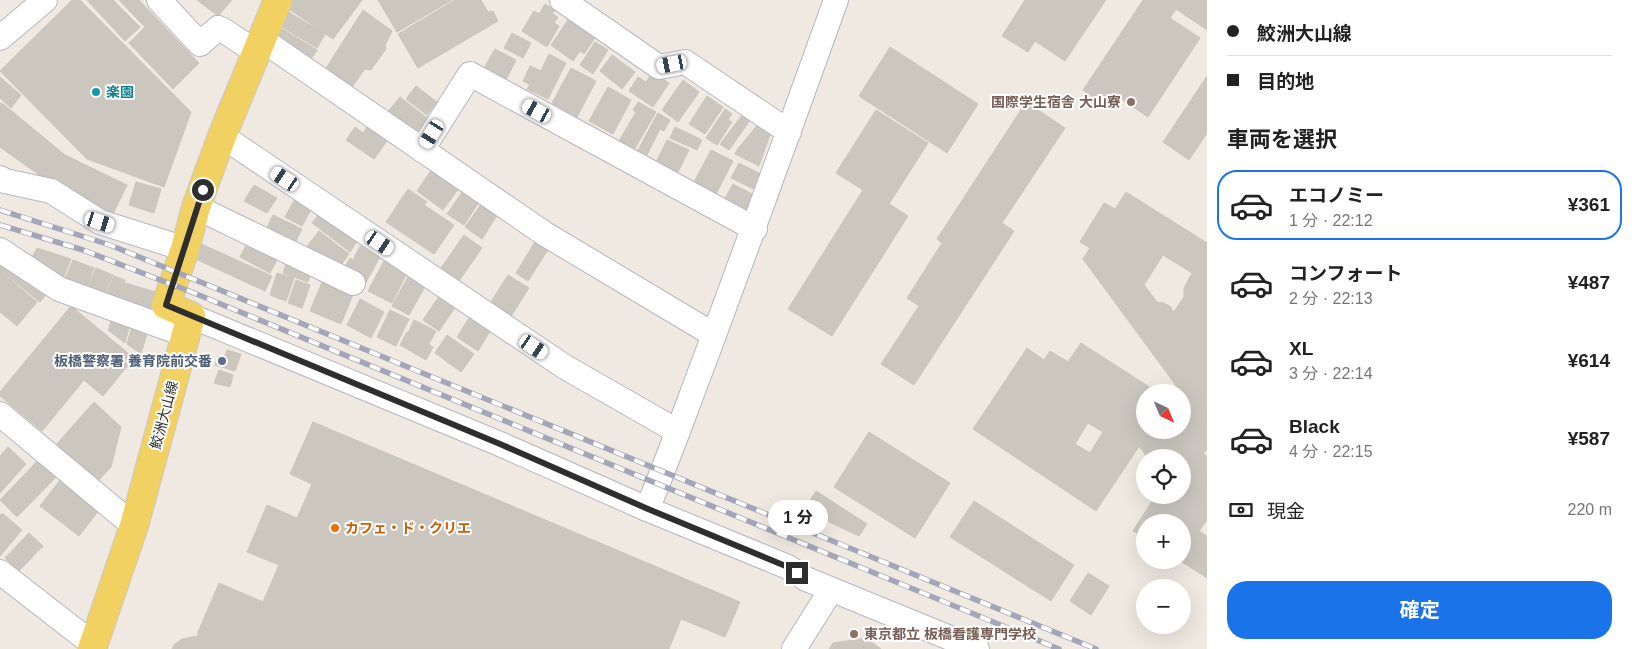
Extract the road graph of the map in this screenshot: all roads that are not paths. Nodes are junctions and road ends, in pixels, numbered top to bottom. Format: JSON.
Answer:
{"nodes":[{"id":1,"x":45,"y":0,"type":"edge"},
{"id":2,"x":159,"y":0,"type":"edge"},
{"id":3,"x":278,"y":0,"type":"edge"},
{"id":4,"x":562,"y":0,"type":"edge"},
{"id":5,"x":836,"y":0,"type":"edge"},
{"id":6,"x":0,"y":38,"type":"edge"},
{"id":7,"x":258,"y":45,"type":"junction"},
{"id":8,"x":789,"y":132,"type":"junction"},
{"id":9,"x":222,"y":136,"type":"junction"},
{"id":10,"x":422,"y":150,"type":"junction"},
{"id":11,"x":0,"y":178,"type":"edge"},
{"id":12,"x":196,"y":207,"type":"junction"},
{"id":13,"x":755,"y":229,"type":"junction"},
{"id":14,"x":185,"y":249,"type":"junction"},
{"id":15,"x":0,"y":250,"type":"edge"},
{"id":16,"x":353,"y":283,"type":"dead end"},
{"id":17,"x":188,"y":325,"type":"junction"},
{"id":18,"x":714,"y":335,"type":"junction"},
{"id":19,"x":0,"y":414,"type":"edge"},
{"id":20,"x":677,"y":431,"type":"junction"},
{"id":21,"x":648,"y":509,"type":"junction"},
{"id":22,"x":134,"y":526,"type":"junction"},
{"id":23,"x":0,"y":572,"type":"edge"},
{"id":24,"x":831,"y":590,"type":"junction"},
{"id":25,"x":93,"y":647,"type":"edge"},
{"id":26,"x":794,"y":649,"type":"edge"},
{"id":27,"x":976,"y":649,"type":"edge"}],
"edges":[{"from":1,"to":6,"type":"street"},
{"from":2,"to":7,"type":"street"},
{"from":3,"to":7,"type":"main road"},
{"from":4,"to":8,"type":"street"},
{"from":5,"to":8,"type":"street"},
{"from":7,"to":9,"type":"main road"},
{"from":7,"to":10,"type":"street"},
{"from":8,"to":13,"type":"street"},
{"from":9,"to":12,"type":"main road"},
{"from":9,"to":20,"type":"street"},
{"from":10,"to":13,"type":"street"},
{"from":10,"to":18,"type":"street"},
{"from":11,"to":14,"type":"street"},
{"from":12,"to":14,"type":"main road"},
{"from":12,"to":16,"type":"street"},
{"from":13,"to":18,"type":"street"},
{"from":14,"to":17,"type":"main road"},
{"from":15,"to":17,"type":"street"},
{"from":17,"to":21,"type":"street"},
{"from":17,"to":22,"type":"main road","name":"鮫洲大山線"},
{"from":18,"to":20,"type":"street"},
{"from":19,"to":22,"type":"street"},
{"from":20,"to":21,"type":"street"},
{"from":21,"to":24,"type":"street"},
{"from":22,"to":25,"type":"main road","name":"鮫洲大山線"},
{"from":23,"to":25,"type":"street"},
{"from":24,"to":26,"type":"street"},
{"from":24,"to":27,"type":"street"}]}
